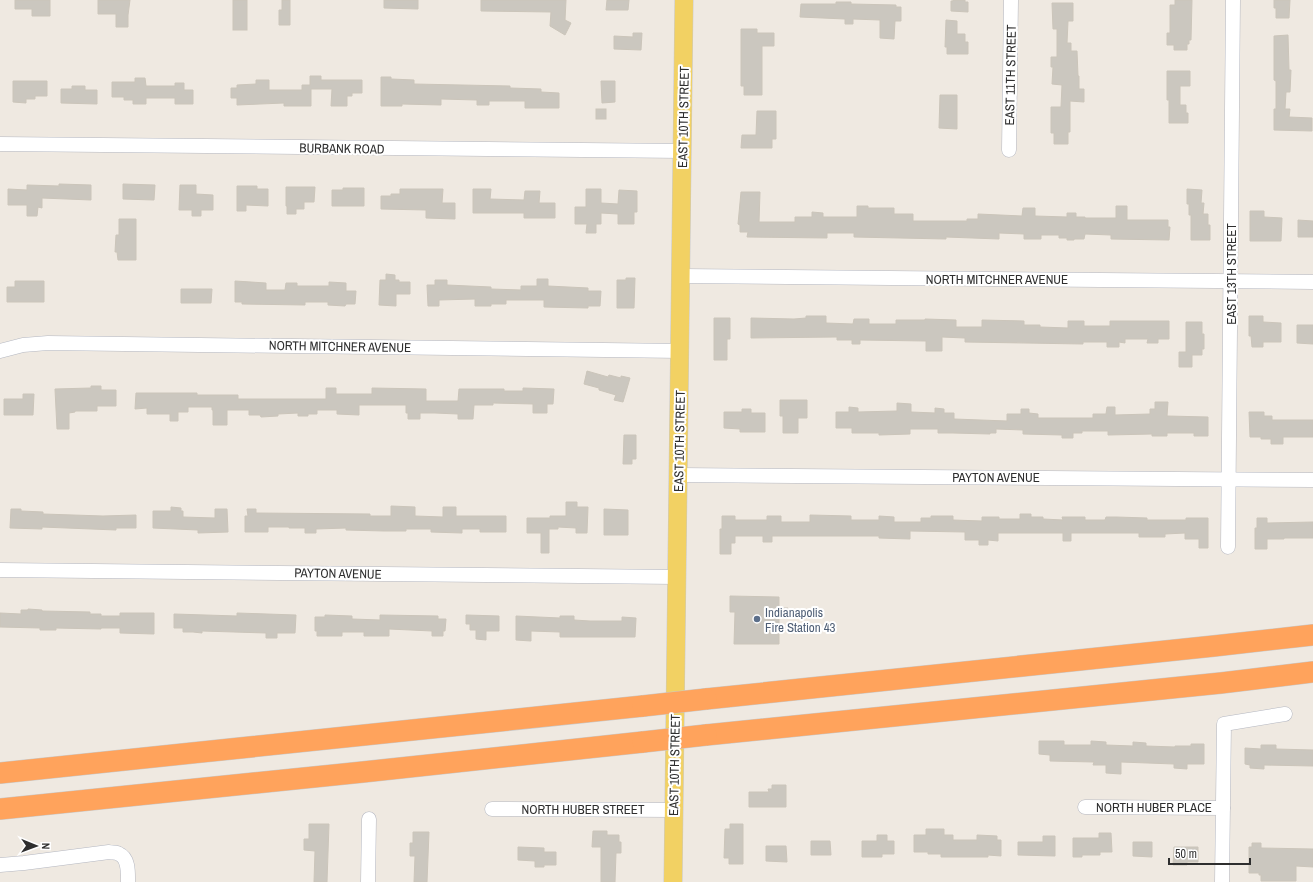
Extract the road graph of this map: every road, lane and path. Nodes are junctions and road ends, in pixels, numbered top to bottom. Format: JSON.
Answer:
{"nodes":[{"id":1,"x":684,"y":0,"type":"edge"},
{"id":2,"x":1011,"y":0,"type":"edge"},
{"id":3,"x":1233,"y":0,"type":"edge"},
{"id":4,"x":0,"y":144,"type":"edge"},
{"id":5,"x":1009,"y":150,"type":"dead end"},
{"id":6,"x":683,"y":151,"type":"junction"},
{"id":7,"x":681,"y":276,"type":"junction"},
{"id":8,"x":1231,"y":281,"type":"junction"},
{"id":9,"x":1313,"y":282,"type":"edge"},
{"id":10,"x":0,"y":351,"type":"edge"},
{"id":11,"x":681,"y":351,"type":"junction"},
{"id":12,"x":679,"y":475,"type":"junction"},
{"id":13,"x":1229,"y":479,"type":"junction"},
{"id":14,"x":1313,"y":480,"type":"edge"},
{"id":15,"x":1228,"y":547,"type":"dead end"},
{"id":16,"x":0,"y":570,"type":"edge"},
{"id":17,"x":676,"y":577,"type":"junction"},
{"id":18,"x":1313,"y":635,"type":"edge"},
{"id":19,"x":1313,"y":672,"type":"edge"},
{"id":20,"x":1284,"y":714,"type":"dead end"},
{"id":21,"x":0,"y":773,"type":"edge"},
{"id":22,"x":1085,"y":807,"type":"dead end"},
{"id":23,"x":1223,"y":808,"type":"junction"},
{"id":24,"x":0,"y":809,"type":"edge"},
{"id":25,"x":492,"y":809,"type":"dead end"},
{"id":26,"x":674,"y":810,"type":"junction"},
{"id":27,"x":369,"y":819,"type":"dead end"},
{"id":28,"x":0,"y":865,"type":"edge"},
{"id":29,"x":128,"y":882,"type":"edge"},
{"id":30,"x":368,"y":882,"type":"edge"},
{"id":31,"x":673,"y":882,"type":"edge"},
{"id":32,"x":1222,"y":882,"type":"edge"}],
"edges":[{"from":1,"to":6,"type":"main road","name":"EAST 10TH STREET"},
{"from":2,"to":5,"type":"street","name":"EAST 11TH STREET"},
{"from":3,"to":8,"type":"street","name":"EAST 13TH STREET"},
{"from":4,"to":6,"type":"street","name":"BURBANK ROAD"},
{"from":6,"to":7,"type":"main road","name":"EAST 10TH STREET"},
{"from":7,"to":8,"type":"street","name":"NORTH MITCHNER AVENUE"},
{"from":7,"to":11,"type":"main road","name":"EAST 10TH STREET"},
{"from":8,"to":9,"type":"street","name":"NORTH MITCHNER AVENUE"},
{"from":8,"to":13,"type":"street","name":"EAST 13TH STREET"},
{"from":10,"to":11,"type":"street","name":"NORTH MITCHNER AVENUE"},
{"from":11,"to":12,"type":"main road","name":"EAST 10TH STREET"},
{"from":12,"to":13,"type":"street","name":"PAYTON AVENUE"},
{"from":12,"to":17,"type":"main road","name":"EAST 10TH STREET"},
{"from":13,"to":14,"type":"street","name":"PAYTON AVENUE"},
{"from":13,"to":15,"type":"street","name":"EAST 13TH STREET"},
{"from":16,"to":17,"type":"street","name":"PAYTON AVENUE"},
{"from":17,"to":26,"type":"main road","name":"EAST 10TH STREET"},
{"from":18,"to":21,"type":"highway","bridge":true},
{"from":19,"to":24,"type":"highway","bridge":true},
{"from":20,"to":23,"type":"street"},
{"from":22,"to":23,"type":"street","name":"NORTH HUBER PLACE"},
{"from":23,"to":32,"type":"street"},
{"from":25,"to":26,"type":"street","name":"NORTH HUBER STREET"},
{"from":26,"to":31,"type":"main road","name":"EAST 10TH STREET"},
{"from":27,"to":30,"type":"street"},
{"from":28,"to":29,"type":"street"}]}
